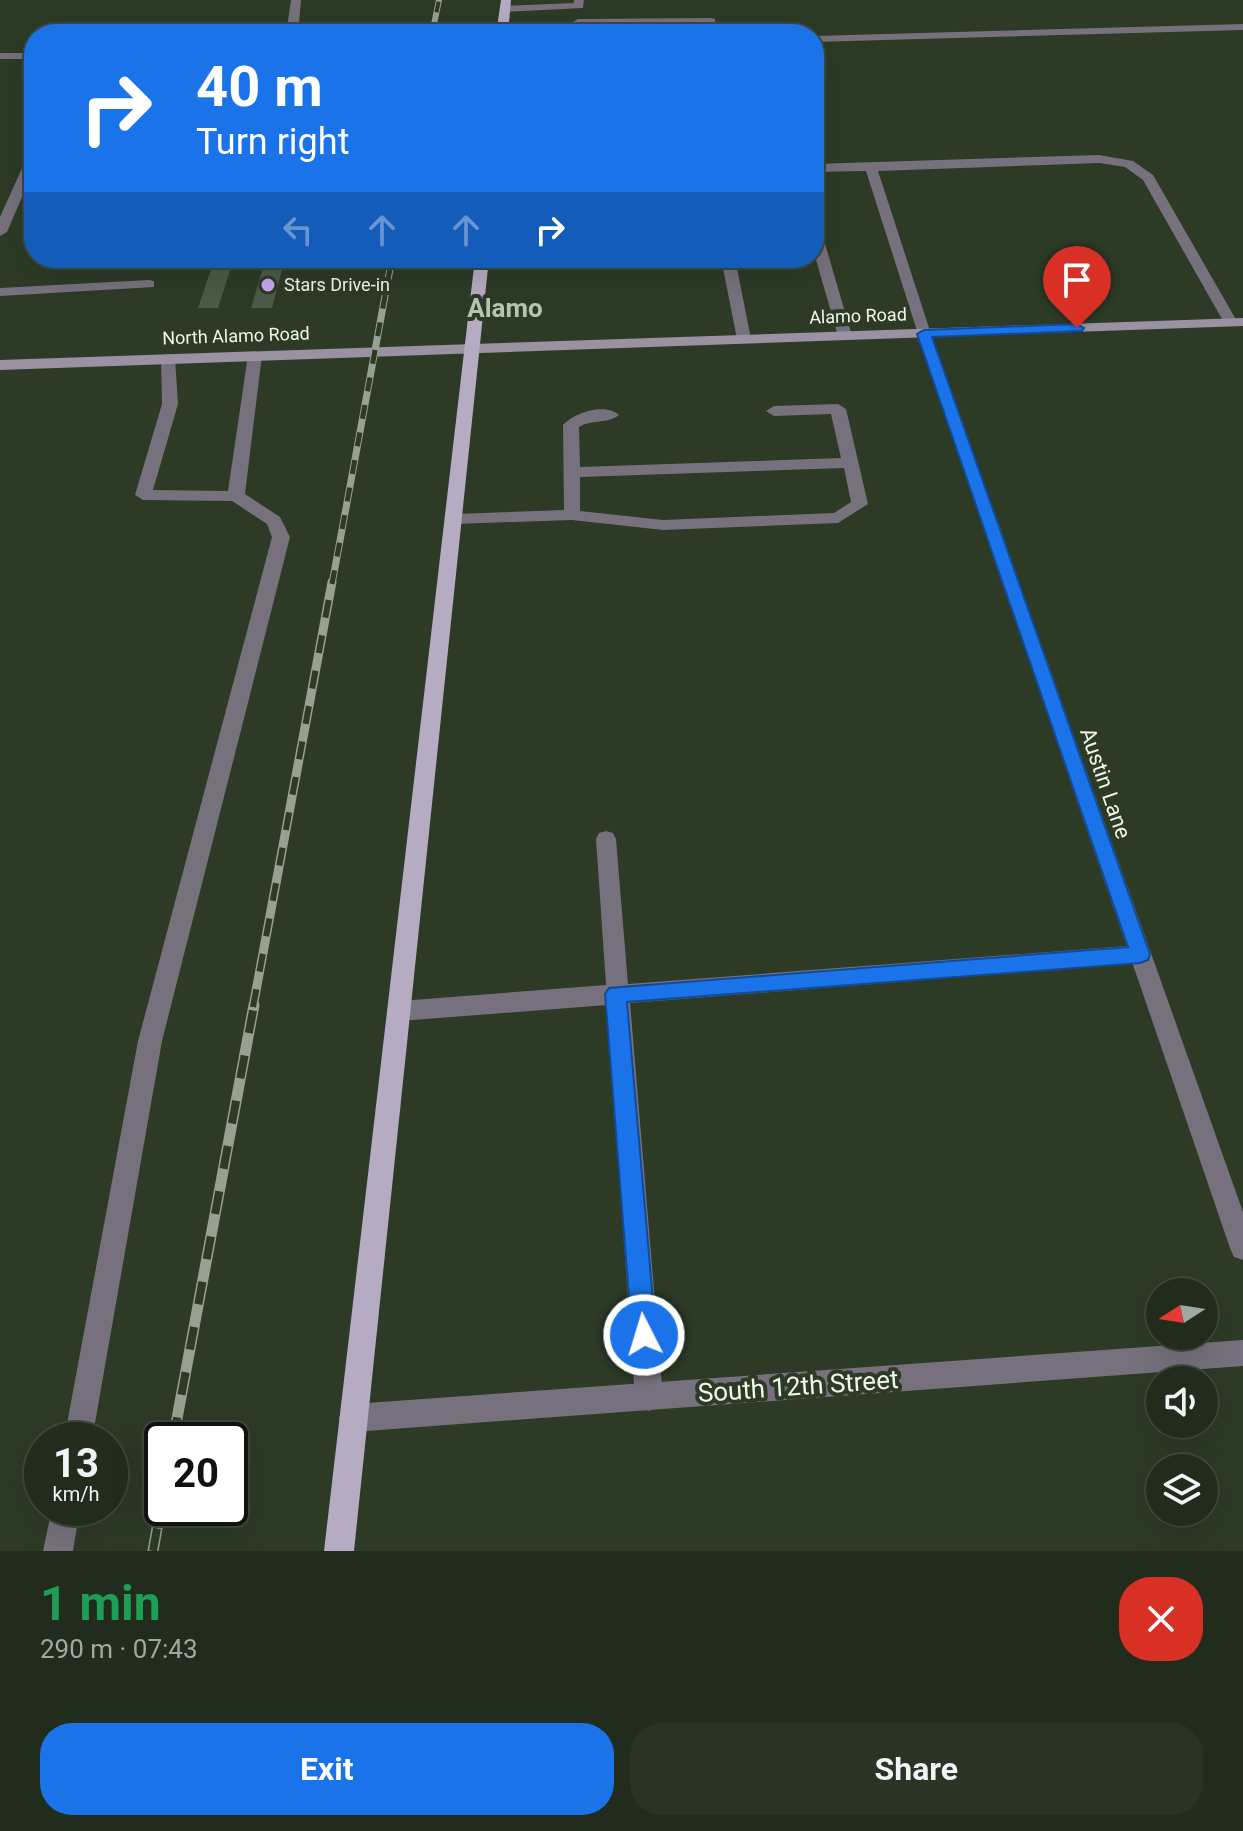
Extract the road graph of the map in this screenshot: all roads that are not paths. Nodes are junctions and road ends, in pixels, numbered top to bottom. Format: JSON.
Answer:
{"nodes":[{"id":1,"x":296,"y":0,"type":"edge"},
{"id":2,"x":579,"y":3,"type":"edge"},
{"id":3,"x":505,"y":4,"type":"edge"},
{"id":4,"x":293,"y":24,"type":"edge"},
{"id":5,"x":503,"y":24,"type":"edge"},
{"id":6,"x":578,"y":24,"type":"edge"},
{"id":7,"x":622,"y":24,"type":"edge"},
{"id":8,"x":712,"y":24,"type":"edge"},
{"id":9,"x":1243,"y":27,"type":"edge"},
{"id":10,"x":824,"y":39,"type":"edge"},
{"id":11,"x":0,"y":56,"type":"edge"},
{"id":12,"x":24,"y":56,"type":"edge"},
{"id":13,"x":871,"y":167,"type":"junction"},
{"id":14,"x":824,"y":168,"type":"edge"},
{"id":15,"x":24,"y":178,"type":"edge"},
{"id":16,"x":0,"y":232,"type":"edge"},
{"id":17,"x":824,"y":264,"type":"edge"},
{"id":18,"x":481,"y":268,"type":"edge"},
{"id":19,"x":730,"y":268,"type":"edge"},
{"id":20,"x":149,"y":284,"type":"dead end"},
{"id":21,"x":0,"y":292,"type":"edge"},
{"id":22,"x":1237,"y":322,"type":"edge"},
{"id":23,"x":924,"y":334,"type":"junction"},
{"id":24,"x":845,"y":336,"type":"junction"},
{"id":25,"x":744,"y":339,"type":"junction"},
{"id":26,"x":474,"y":348,"type":"junction"},
{"id":27,"x":255,"y":355,"type":"junction"},
{"id":28,"x":168,"y":358,"type":"junction"},
{"id":29,"x":0,"y":365,"type":"edge"},
{"id":30,"x":774,"y":411,"type":"dead end"},
{"id":31,"x":611,"y":415,"type":"dead end"},
{"id":32,"x":851,"y":463,"type":"junction"},
{"id":33,"x":570,"y":472,"type":"junction"},
{"id":34,"x":236,"y":496,"type":"junction"},
{"id":35,"x":572,"y":515,"type":"junction"},
{"id":36,"x":455,"y":519,"type":"junction"},
{"id":37,"x":606,"y":839,"type":"dead end"},
{"id":38,"x":1140,"y":954,"type":"junction"},
{"id":39,"x":616,"y":994,"type":"junction"},
{"id":40,"x":400,"y":1011,"type":"junction"},
{"id":41,"x":1243,"y":1248,"type":"edge"},
{"id":42,"x":1243,"y":1353,"type":"edge"},
{"id":43,"x":649,"y":1397,"type":"junction"},
{"id":44,"x":353,"y":1418,"type":"junction"},
{"id":45,"x":81,"y":1422,"type":"edge"},
{"id":46,"x":63,"y":1526,"type":"edge"},
{"id":47,"x":58,"y":1551,"type":"edge"},
{"id":48,"x":339,"y":1551,"type":"edge"}],
"edges":[{"from":1,"to":4,"type":"street"},
{"from":2,"to":3,"type":"street"},
{"from":2,"to":6,"type":"street"},
{"from":3,"to":5,"type":"main road"},
{"from":7,"to":8,"type":"street"},
{"from":9,"to":10,"type":"street"},
{"from":11,"to":12,"type":"street"},
{"from":13,"to":14,"type":"street"},
{"from":13,"to":22,"type":"street"},
{"from":13,"to":23,"type":"street","name":"Austin Lane"},
{"from":15,"to":16,"type":"street"},
{"from":17,"to":24,"type":"street"},
{"from":18,"to":26,"type":"main road"},
{"from":19,"to":25,"type":"street"},
{"from":20,"to":21,"type":"street"},
{"from":22,"to":23,"type":"main road","name":"Alamo Road"},
{"from":23,"to":24,"type":"main road","name":"Alamo Road"},
{"from":23,"to":38,"type":"street","name":"Austin Lane"},
{"from":24,"to":25,"type":"main road","name":"Alamo Road"},
{"from":25,"to":26,"type":"main road","name":"Alamo Road"},
{"from":26,"to":27,"type":"main road","name":"North Alamo Road"},
{"from":26,"to":36,"type":"main road"},
{"from":27,"to":28,"type":"main road","name":"North Alamo Road"},
{"from":27,"to":34,"type":"street"},
{"from":28,"to":29,"type":"main road","name":"North Alamo Road"},
{"from":28,"to":34,"type":"street"},
{"from":30,"to":32,"type":"street"},
{"from":31,"to":33,"type":"street"},
{"from":32,"to":33,"type":"street"},
{"from":32,"to":35,"type":"street"},
{"from":33,"to":35,"type":"street"},
{"from":34,"to":45,"type":"street"},
{"from":35,"to":36,"type":"street"},
{"from":36,"to":40,"type":"main road"},
{"from":37,"to":39,"type":"street"},
{"from":38,"to":39,"type":"street"},
{"from":38,"to":41,"type":"street","name":"Austin Lane"},
{"from":39,"to":40,"type":"street"},
{"from":39,"to":43,"type":"street"},
{"from":40,"to":44,"type":"main road"},
{"from":42,"to":43,"type":"street","name":"South 12th Street"},
{"from":43,"to":44,"type":"street","name":"South 12th Street"},
{"from":44,"to":48,"type":"main road"},
{"from":46,"to":47,"type":"street"}]}
